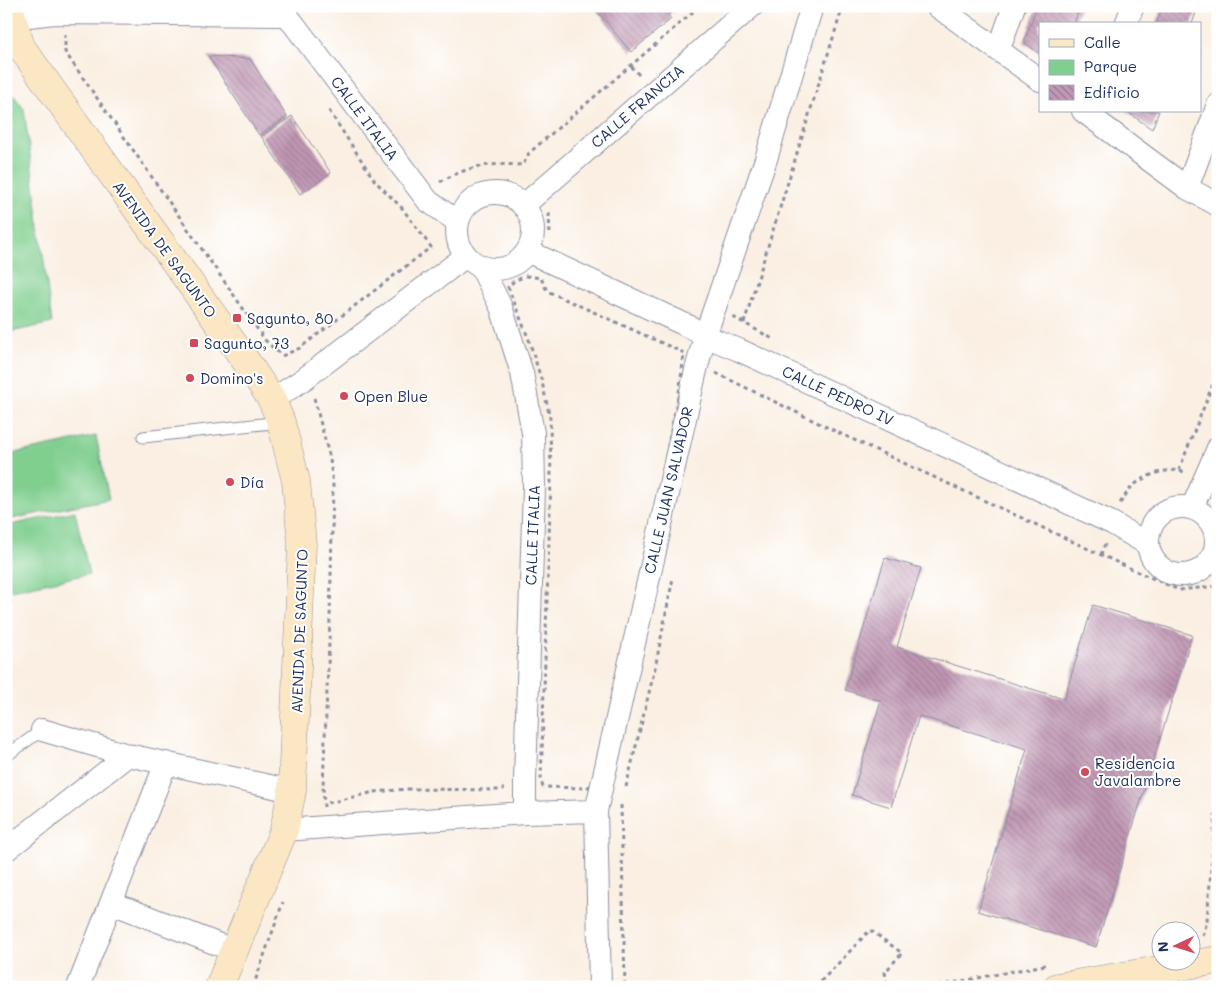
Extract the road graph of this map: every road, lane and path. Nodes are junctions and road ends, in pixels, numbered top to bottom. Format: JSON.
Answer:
{"nodes":[{"id":1,"x":700,"y":6,"type":"edge"},
{"id":2,"x":752,"y":6,"type":"edge"},
{"id":3,"x":812,"y":6,"type":"edge"},
{"id":4,"x":843,"y":6,"type":"edge"},
{"id":5,"x":937,"y":6,"type":"edge"},
{"id":6,"x":1014,"y":6,"type":"edge"},
{"id":7,"x":1133,"y":6,"type":"edge"},
{"id":8,"x":283,"y":11,"type":"edge"},
{"id":9,"x":11,"y":12,"type":"edge"},
{"id":10,"x":1127,"y":22,"type":"edge"},
{"id":11,"x":66,"y":36,"type":"dead end"},
{"id":12,"x":998,"y":49,"type":"junction"},
{"id":13,"x":1039,"y":79,"type":"edge"},
{"id":14,"x":1218,"y":105,"type":"edge"},
{"id":15,"x":327,"y":107,"type":"dead end"},
{"id":16,"x":1088,"y":113,"type":"edge"},
{"id":17,"x":436,"y":184,"type":"dead end"},
{"id":18,"x":1187,"y":188,"type":"junction"},
{"id":19,"x":1218,"y":205,"type":"edge"},
{"id":20,"x":522,"y":206,"type":"junction"},
{"id":21,"x":458,"y":222,"type":"junction"},
{"id":22,"x":527,"y":251,"type":"junction"},
{"id":23,"x":474,"y":261,"type":"junction"},
{"id":24,"x":705,"y":336,"type":"junction"},
{"id":25,"x":776,"y":341,"type":"dead end"},
{"id":26,"x":1218,"y":371,"type":"edge"},
{"id":27,"x":714,"y":379,"type":"dead end"},
{"id":28,"x":313,"y":395,"type":"dead end"},
{"id":29,"x":276,"y":411,"type":"junction"},
{"id":30,"x":143,"y":437,"type":"dead end"},
{"id":31,"x":1218,"y":448,"type":"edge"},
{"id":32,"x":1179,"y":470,"type":"junction"},
{"id":33,"x":1204,"y":480,"type":"junction"},
{"id":34,"x":1118,"y":506,"type":"dead end"},
{"id":35,"x":1192,"y":508,"type":"junction"},
{"id":36,"x":1147,"y":544,"type":"junction"},
{"id":37,"x":1210,"y":570,"type":"edge"},
{"id":38,"x":675,"y":571,"type":"dead end"},
{"id":39,"x":1218,"y":586,"type":"edge"},
{"id":40,"x":42,"y":730,"type":"joint"},
{"id":41,"x":128,"y":755,"type":"junction"},
{"id":42,"x":6,"y":756,"type":"edge"},
{"id":43,"x":166,"y":763,"type":"junction"},
{"id":44,"x":1218,"y":779,"type":"edge"},
{"id":45,"x":541,"y":781,"type":"joint"},
{"id":46,"x":508,"y":784,"type":"dead end"},
{"id":47,"x":292,"y":791,"type":"junction"},
{"id":48,"x":324,"y":804,"type":"junction"},
{"id":49,"x":596,"y":811,"type":"junction"},
{"id":50,"x":525,"y":813,"type":"junction"},
{"id":51,"x":321,"y":827,"type":"junction"},
{"id":52,"x":284,"y":830,"type":"junction"},
{"id":53,"x":6,"y":850,"type":"edge"},
{"id":54,"x":284,"y":898,"type":"dead end"},
{"id":55,"x":112,"y":903,"type":"junction"},
{"id":56,"x":1203,"y":936,"type":"dead end"},
{"id":57,"x":234,"y":951,"type":"junction"},
{"id":58,"x":1218,"y":960,"type":"edge"},
{"id":59,"x":78,"y":987,"type":"edge"},
{"id":60,"x":220,"y":987,"type":"edge"},
{"id":61,"x":253,"y":987,"type":"edge"},
{"id":62,"x":600,"y":987,"type":"edge"},
{"id":63,"x":625,"y":987,"type":"edge"},
{"id":64,"x":815,"y":987,"type":"edge"},
{"id":65,"x":889,"y":987,"type":"edge"},
{"id":66,"x":1057,"y":987,"type":"edge"}],
"edges":[{"from":1,"to":17,"type":"path"},
{"from":2,"to":20,"type":"street","name":"CALLE FRANCIA"},
{"from":3,"to":24,"type":"street","name":"CALLE JUAN SALVADOR"},
{"from":4,"to":25,"type":"path"},
{"from":5,"to":12,"type":"street"},
{"from":6,"to":12,"type":"street"},
{"from":7,"to":10,"type":"street"},
{"from":8,"to":9,"type":"street"},
{"from":8,"to":21,"type":"street","name":"CALLE ITALIA"},
{"from":9,"to":29,"type":"main road","name":"AVENIDA DE SAGUNTO"},
{"from":11,"to":15,"type":"path"},
{"from":12,"to":13,"type":"street"},
{"from":14,"to":18,"type":"street"},
{"from":16,"to":18,"type":"street"},
{"from":18,"to":19,"type":"street"},
{"from":20,"to":21,"type":"street"},
{"from":20,"to":22,"type":"street"},
{"from":21,"to":23,"type":"street"},
{"from":22,"to":23,"type":"street"},
{"from":22,"to":24,"type":"street","name":"CALLE PEDRO IV"},
{"from":23,"to":29,"type":"street"},
{"from":23,"to":50,"type":"street","name":"CALLE ITALIA"},
{"from":24,"to":36,"type":"street","name":"CALLE PEDRO IV"},
{"from":24,"to":49,"type":"street","name":"CALLE JUAN SALVADOR"},
{"from":26,"to":32,"type":"path"},
{"from":27,"to":39,"type":"path"},
{"from":28,"to":48,"type":"path"},
{"from":29,"to":30,"type":"lane"},
{"from":29,"to":47,"type":"main road","name":"AVENIDA DE SAGUNTO"},
{"from":31,"to":33,"type":"street"},
{"from":32,"to":33,"type":"path"},
{"from":32,"to":34,"type":"path"},
{"from":33,"to":35,"type":"street"},
{"from":35,"to":36,"type":"street"},
{"from":35,"to":37,"type":"street"},
{"from":36,"to":37,"type":"street"},
{"from":38,"to":63,"type":"path"},
{"from":40,"to":41,"type":"street"},
{"from":40,"to":42,"type":"lane"},
{"from":41,"to":43,"type":"street"},
{"from":41,"to":53,"type":"street"},
{"from":43,"to":47,"type":"street"},
{"from":43,"to":55,"type":"street"},
{"from":44,"to":56,"type":"path"},
{"from":45,"to":45,"type":"path"},
{"from":46,"to":48,"type":"path"},
{"from":47,"to":52,"type":"main road","name":"AVENIDA DE SAGUNTO"},
{"from":48,"to":51,"type":"path"},
{"from":49,"to":50,"type":"street"},
{"from":49,"to":62,"type":"street","name":"CALLE JUAN SALVADOR"},
{"from":50,"to":51,"type":"street"},
{"from":51,"to":52,"type":"street"},
{"from":52,"to":57,"type":"main road","name":"AVENIDA DE SAGUNTO"},
{"from":54,"to":61,"type":"path"},
{"from":55,"to":57,"type":"street"},
{"from":55,"to":59,"type":"street"},
{"from":57,"to":60,"type":"main road","name":"AVENIDA DE SAGUNTO"},
{"from":58,"to":66,"type":"main road"},
{"from":64,"to":65,"type":"path"}]}
